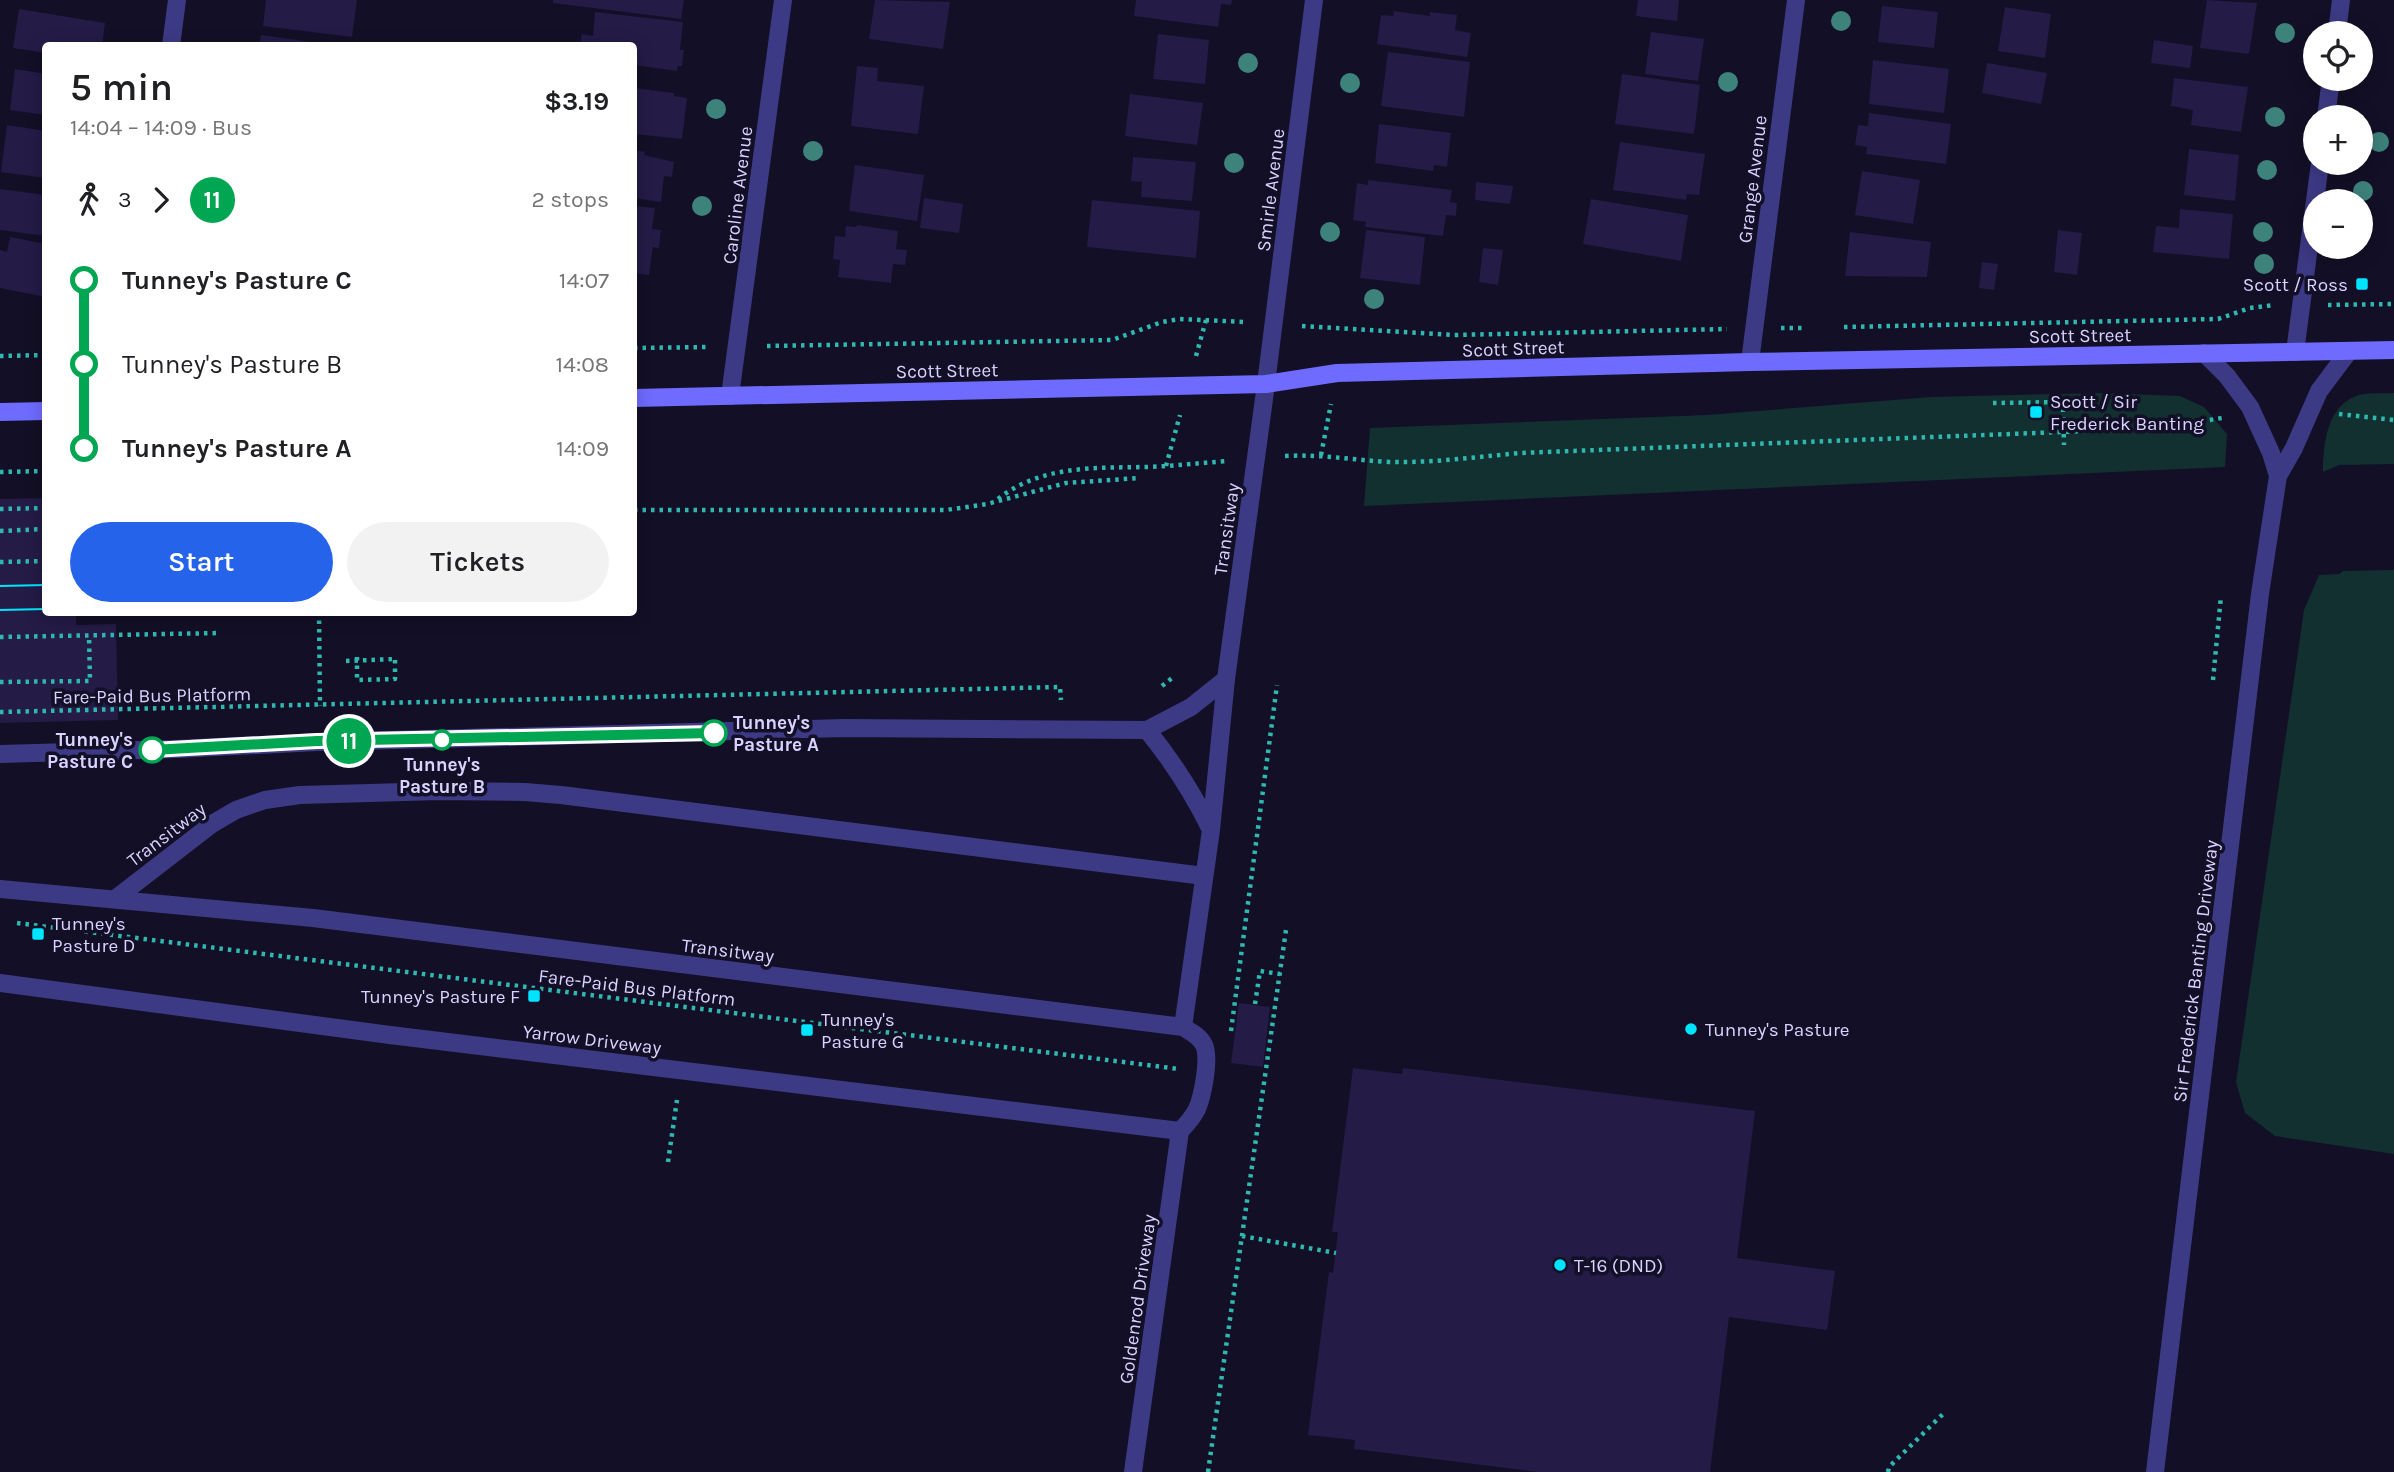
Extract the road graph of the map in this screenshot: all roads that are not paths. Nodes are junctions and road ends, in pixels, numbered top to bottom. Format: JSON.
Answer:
{"nodes":[{"id":1,"x":177,"y":0,"type":"edge"},
{"id":2,"x":783,"y":0,"type":"edge"},
{"id":3,"x":1314,"y":0,"type":"edge"},
{"id":4,"x":1796,"y":0,"type":"edge"},
{"id":5,"x":2341,"y":0,"type":"edge"},
{"id":6,"x":2338,"y":21,"type":"edge"},
{"id":7,"x":172,"y":42,"type":"edge"},
{"id":8,"x":2318,"y":175,"type":"edge"},
{"id":9,"x":2394,"y":350,"type":"edge"},
{"id":10,"x":2349,"y":351,"type":"junction"},
{"id":11,"x":2295,"y":352,"type":"junction"},
{"id":12,"x":2204,"y":353,"type":"junction"},
{"id":13,"x":1750,"y":362,"type":"junction"},
{"id":14,"x":1266,"y":384,"type":"junction"},
{"id":15,"x":730,"y":396,"type":"junction"},
{"id":16,"x":637,"y":398,"type":"edge"},
{"id":17,"x":42,"y":411,"type":"edge"},
{"id":18,"x":0,"y":412,"type":"edge"},
{"id":19,"x":2278,"y":476,"type":"junction"},
{"id":20,"x":1226,"y":679,"type":"junction"},
{"id":21,"x":1147,"y":730,"type":"junction"},
{"id":22,"x":0,"y":754,"type":"edge"},
{"id":23,"x":1211,"y":831,"type":"junction"},
{"id":24,"x":1204,"y":876,"type":"junction"},
{"id":25,"x":0,"y":889,"type":"edge"},
{"id":26,"x":115,"y":900,"type":"junction"},
{"id":27,"x":0,"y":983,"type":"edge"},
{"id":28,"x":1184,"y":1027,"type":"junction"},
{"id":29,"x":1181,"y":1131,"type":"junction"},
{"id":30,"x":1133,"y":1472,"type":"edge"},
{"id":31,"x":2155,"y":1472,"type":"edge"}],
"edges":[{"from":1,"to":7,"type":"street"},
{"from":2,"to":15,"type":"street","name":"Caroline Avenue"},
{"from":3,"to":14,"type":"street","name":"Smirle Avenue"},
{"from":4,"to":13,"type":"street","name":"Grange Avenue"},
{"from":5,"to":6,"type":"street"},
{"from":8,"to":11,"type":"street"},
{"from":9,"to":10,"type":"main road","name":"Scott Street"},
{"from":10,"to":11,"type":"main road","name":"Scott Street"},
{"from":10,"to":19,"type":"street","name":"Sir Frederick Banting Driveway"},
{"from":11,"to":12,"type":"main road","name":"Scott Street"},
{"from":12,"to":13,"type":"main road","name":"Scott Street"},
{"from":12,"to":19,"type":"street","name":"Sir Frederick Banting Driveway"},
{"from":13,"to":14,"type":"main road","name":"Scott Street"},
{"from":14,"to":15,"type":"main road","name":"Scott Street"},
{"from":14,"to":20,"type":"street","name":"Transitway"},
{"from":15,"to":16,"type":"main road","name":"Scott Street"},
{"from":17,"to":18,"type":"main road"},
{"from":19,"to":31,"type":"street","name":"Sir Frederick Banting Driveway"},
{"from":20,"to":21,"type":"street"},
{"from":20,"to":23,"type":"street","name":"Transitway"},
{"from":21,"to":22,"type":"street"},
{"from":21,"to":23,"type":"street"},
{"from":23,"to":24,"type":"street","name":"Transitway"},
{"from":24,"to":26,"type":"street","name":"Transitway"},
{"from":24,"to":28,"type":"street","name":"Transitway"},
{"from":25,"to":26,"type":"street","name":"Transitway"},
{"from":26,"to":28,"type":"street","name":"Transitway"},
{"from":27,"to":29,"type":"street","name":"Yarrow Driveway"},
{"from":28,"to":29,"type":"street"},
{"from":29,"to":30,"type":"street","name":"Goldenrod Driveway"}]}
